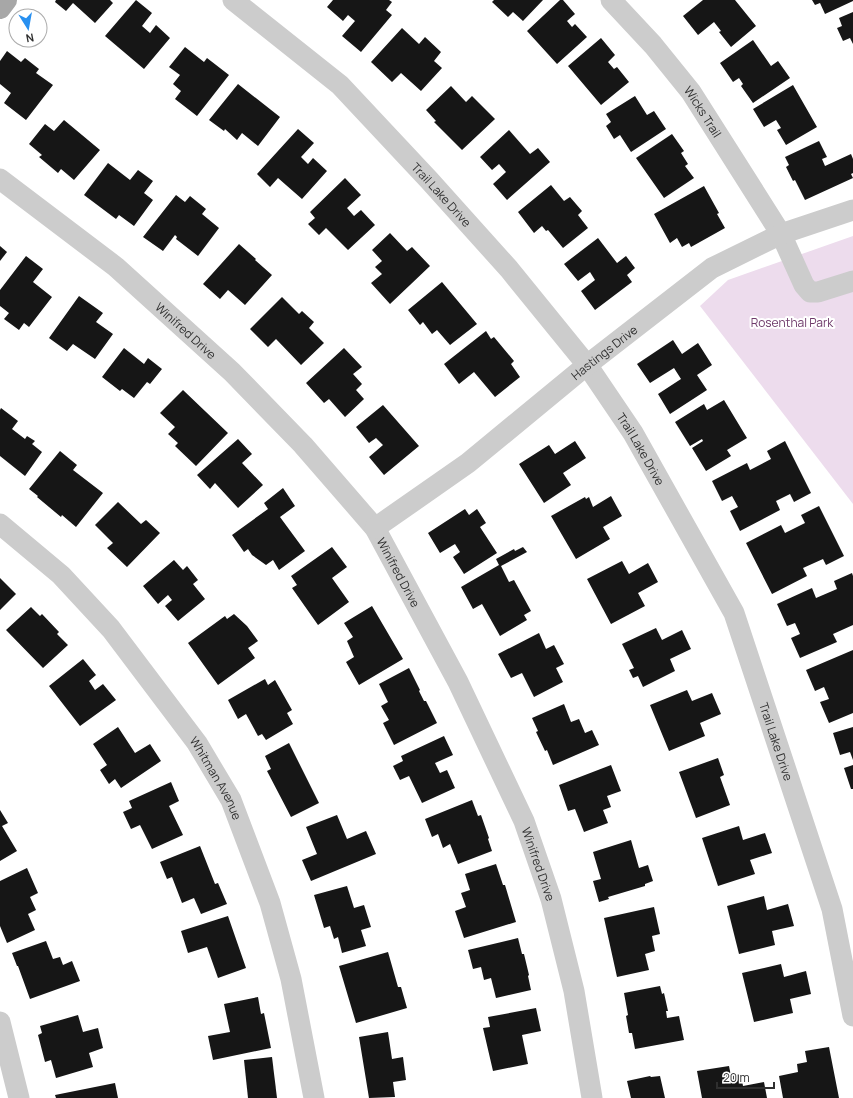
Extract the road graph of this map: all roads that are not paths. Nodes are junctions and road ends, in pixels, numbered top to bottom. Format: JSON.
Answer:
{"nodes":[{"id":1,"x":6,"y":0,"type":"edge"},
{"id":2,"x":233,"y":0,"type":"edge"},
{"id":3,"x":611,"y":0,"type":"edge"},
{"id":4,"x":0,"y":8,"type":"edge"},
{"id":5,"x":0,"y":179,"type":"edge"},
{"id":6,"x":853,"y":210,"type":"edge"},
{"id":7,"x":781,"y":234,"type":"junction"},
{"id":8,"x":853,"y":281,"type":"edge"},
{"id":9,"x":587,"y":365,"type":"junction"},
{"id":10,"x":0,"y":524,"type":"edge"},
{"id":11,"x":375,"y":528,"type":"junction"},
{"id":12,"x":853,"y":1016,"type":"edge"},
{"id":13,"x":0,"y":1022,"type":"edge"},
{"id":14,"x":19,"y":1098,"type":"edge"},
{"id":15,"x":314,"y":1098,"type":"edge"},
{"id":16,"x":592,"y":1098,"type":"edge"}],
"edges":[{"from":1,"to":4,"type":"main road"},
{"from":2,"to":9,"type":"street","name":"Trail Lake Drive"},
{"from":3,"to":7,"type":"street","name":"Wicks Trail"},
{"from":5,"to":11,"type":"street","name":"Winifred Drive"},
{"from":6,"to":7,"type":"street","name":"Hastings Drive"},
{"from":7,"to":8,"type":"street","name":"Wicks Trail"},
{"from":7,"to":9,"type":"street","name":"Hastings Drive"},
{"from":9,"to":11,"type":"street","name":"Hastings Drive"},
{"from":9,"to":12,"type":"street","name":"Trail Lake Drive"},
{"from":10,"to":15,"type":"street","name":"Whitman Avenue"},
{"from":11,"to":16,"type":"street","name":"Winifred Drive"},
{"from":13,"to":14,"type":"street"}]}
